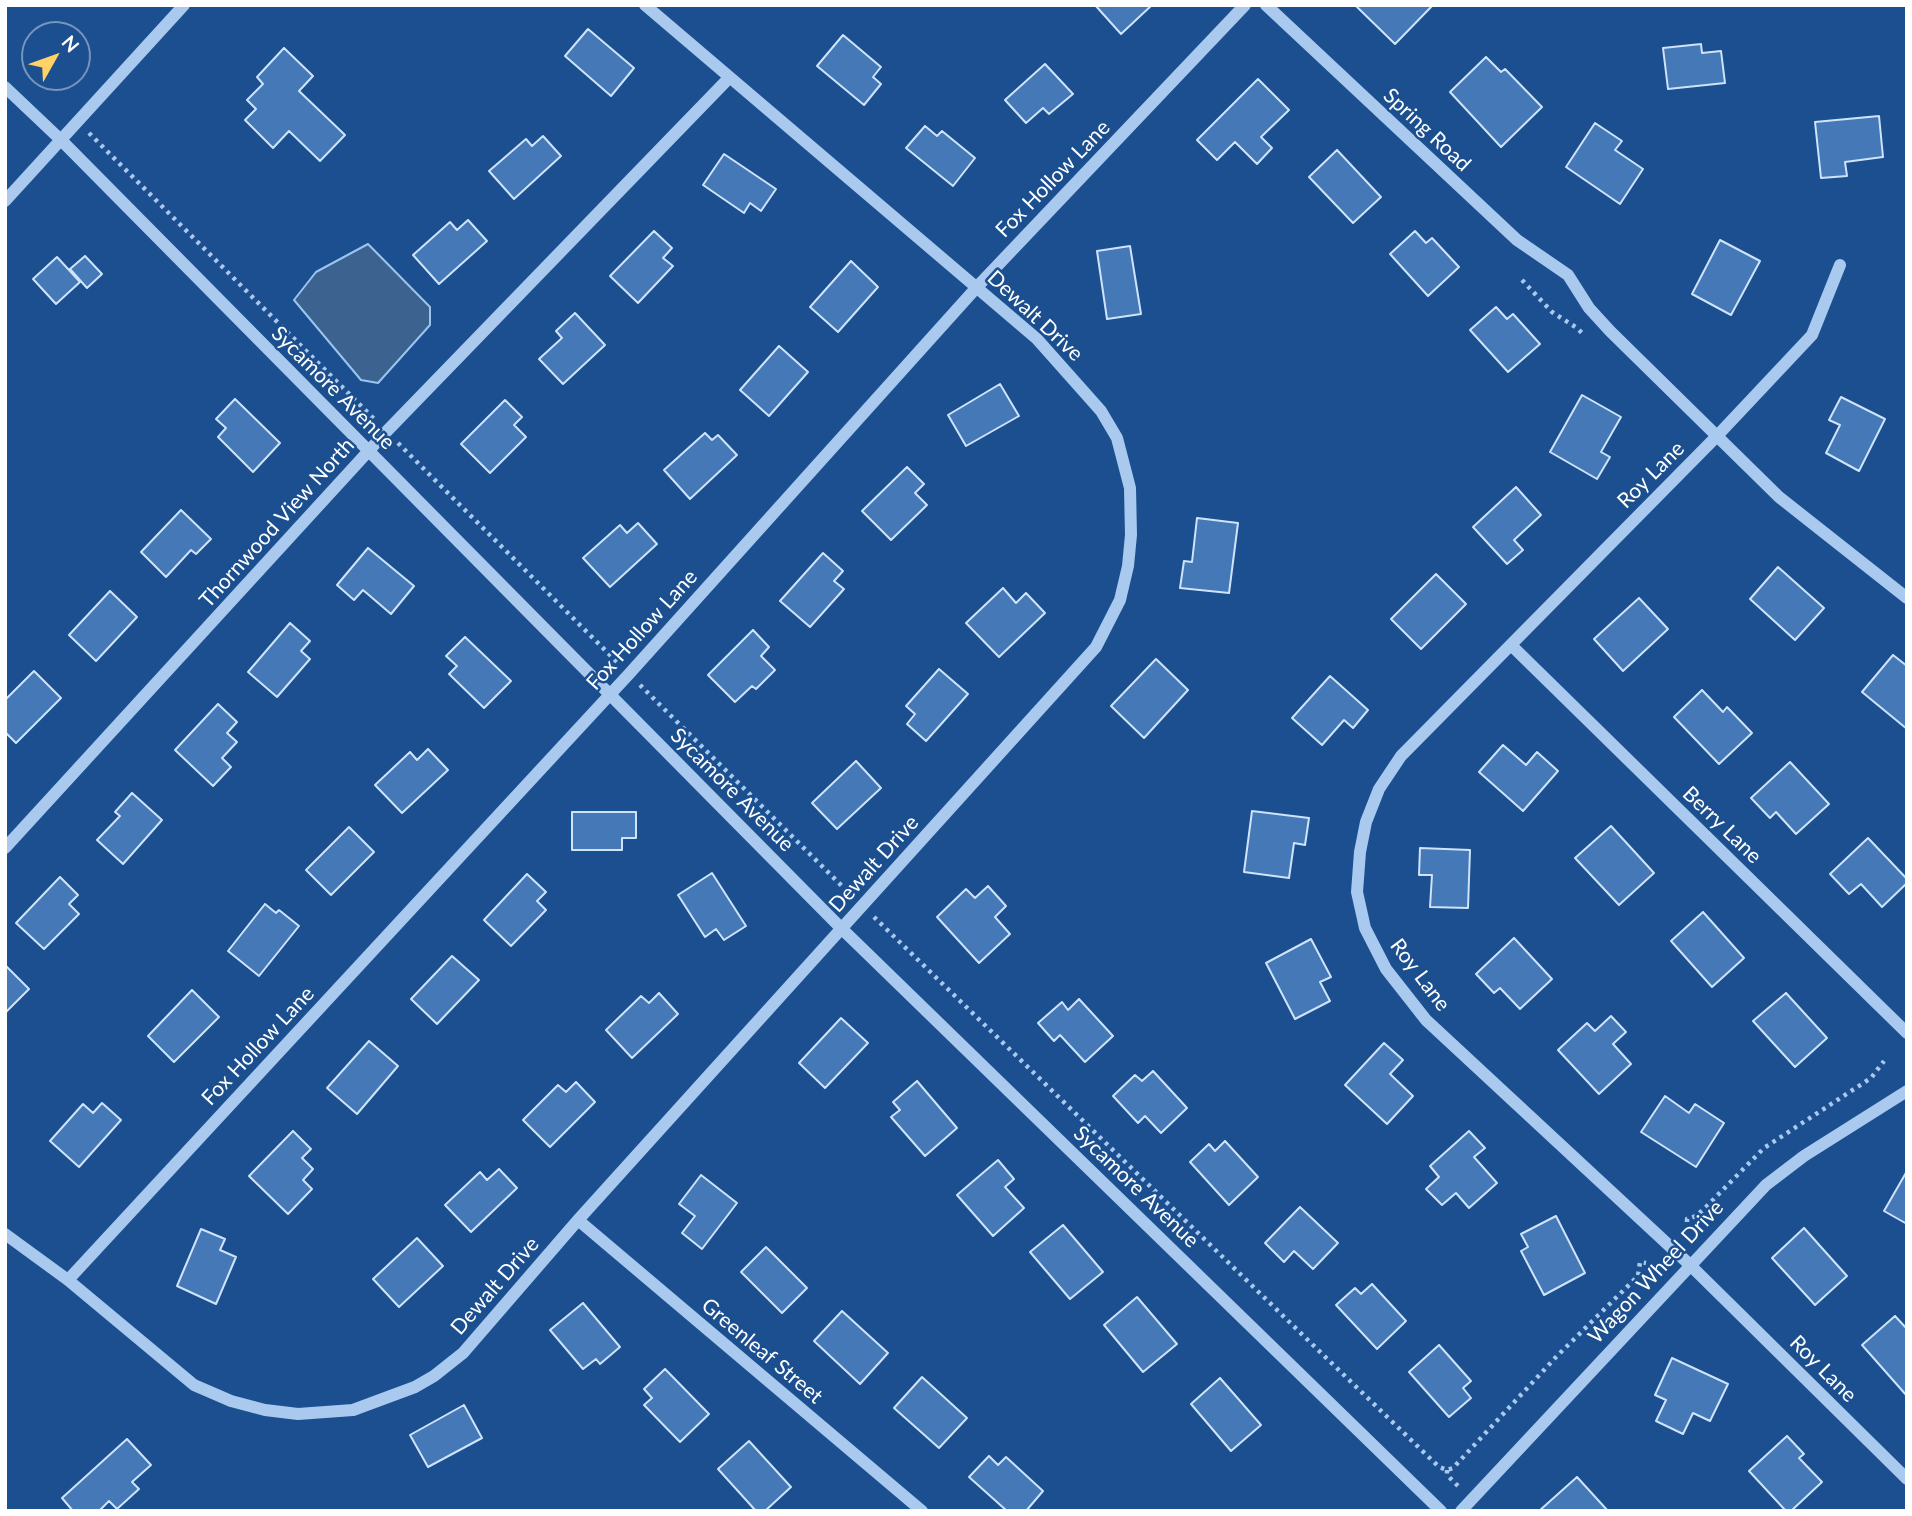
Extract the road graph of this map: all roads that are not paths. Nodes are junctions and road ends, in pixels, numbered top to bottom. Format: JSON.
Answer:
{"nodes":[{"id":1,"x":184,"y":5,"type":"edge"},
{"id":2,"x":645,"y":5,"type":"edge"},
{"id":3,"x":1245,"y":5,"type":"edge"},
{"id":4,"x":1266,"y":5,"type":"edge"},
{"id":5,"x":729,"y":78,"type":"junction"},
{"id":6,"x":5,"y":87,"type":"edge"},
{"id":7,"x":62,"y":141,"type":"junction"},
{"id":8,"x":5,"y":201,"type":"edge"},
{"id":9,"x":1840,"y":265,"type":"dead end"},
{"id":10,"x":977,"y":287,"type":"junction"},
{"id":11,"x":1717,"y":436,"type":"junction"},
{"id":12,"x":368,"y":451,"type":"junction"},
{"id":13,"x":1907,"y":598,"type":"edge"},
{"id":14,"x":1511,"y":645,"type":"junction"},
{"id":15,"x":609,"y":695,"type":"junction"},
{"id":16,"x":5,"y":848,"type":"edge"},
{"id":17,"x":841,"y":928,"type":"junction"},
{"id":18,"x":1907,"y":1033,"type":"edge"},
{"id":19,"x":1907,"y":1091,"type":"edge"},
{"id":20,"x":578,"y":1220,"type":"junction"},
{"id":21,"x":5,"y":1234,"type":"edge"},
{"id":22,"x":1689,"y":1264,"type":"junction"},
{"id":23,"x":68,"y":1280,"type":"junction"},
{"id":24,"x":1907,"y":1479,"type":"edge"},
{"id":25,"x":922,"y":1511,"type":"edge"},
{"id":26,"x":1440,"y":1511,"type":"edge"},
{"id":27,"x":1461,"y":1511,"type":"edge"}],
"edges":[{"from":1,"to":7,"type":"street"},
{"from":2,"to":5,"type":"street","name":"Dewalt Drive"},
{"from":3,"to":10,"type":"street","name":"Fox Hollow Lane"},
{"from":4,"to":11,"type":"street","name":"Spring Road"},
{"from":5,"to":10,"type":"street","name":"Dewalt Drive"},
{"from":5,"to":12,"type":"street","name":"Thornwood View North"},
{"from":6,"to":7,"type":"street","name":"Sycamore Avenue"},
{"from":7,"to":8,"type":"street"},
{"from":7,"to":12,"type":"street","name":"Sycamore Avenue"},
{"from":9,"to":11,"type":"street","name":"Roy Lane"},
{"from":10,"to":15,"type":"street","name":"Fox Hollow Lane"},
{"from":10,"to":17,"type":"street","name":"Dewalt Drive"},
{"from":11,"to":13,"type":"street"},
{"from":11,"to":14,"type":"street","name":"Roy Lane"},
{"from":12,"to":15,"type":"street","name":"Sycamore Avenue"},
{"from":12,"to":16,"type":"street","name":"Thornwood View North"},
{"from":14,"to":18,"type":"street","name":"Berry Lane"},
{"from":14,"to":22,"type":"street","name":"Roy Lane"},
{"from":15,"to":17,"type":"street","name":"Sycamore Avenue"},
{"from":15,"to":23,"type":"street","name":"Fox Hollow Lane"},
{"from":17,"to":20,"type":"street","name":"Dewalt Drive"},
{"from":17,"to":26,"type":"street","name":"Sycamore Avenue"},
{"from":19,"to":22,"type":"street","name":"Wagon Wheel Drive"},
{"from":20,"to":23,"type":"street","name":"Dewalt Drive"},
{"from":20,"to":25,"type":"street","name":"Greenleaf Street"},
{"from":21,"to":23,"type":"street","name":"Dewalt Drive"},
{"from":22,"to":24,"type":"street","name":"Roy Lane"},
{"from":22,"to":27,"type":"street","name":"Wagon Wheel Drive"}]}
